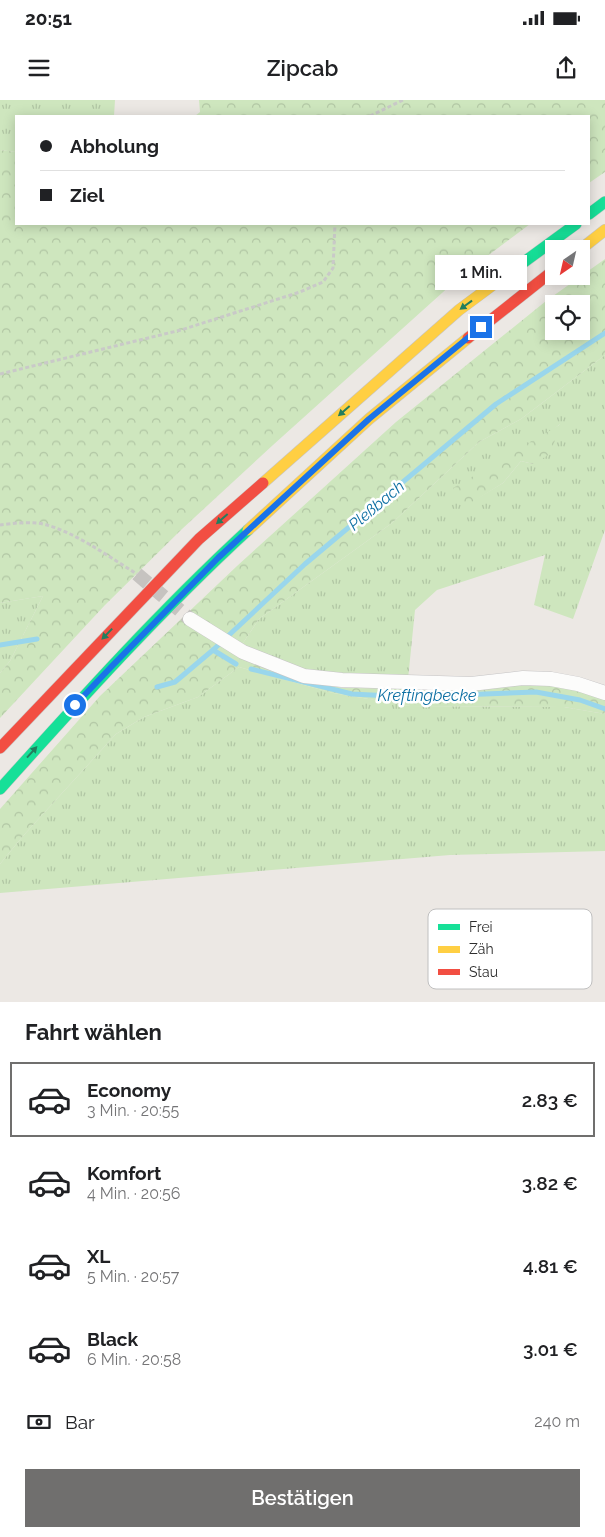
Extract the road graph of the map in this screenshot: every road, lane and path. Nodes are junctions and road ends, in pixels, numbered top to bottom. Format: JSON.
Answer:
{"nodes":[{"id":1,"x":403,"y":100,"type":"edge"},
{"id":2,"x":372,"y":115,"type":"edge"},
{"id":3,"x":605,"y":202,"type":"edge"},
{"id":4,"x":590,"y":213,"type":"edge"},
{"id":5,"x":335,"y":225,"type":"edge"},
{"id":6,"x":575,"y":225,"type":"edge"},
{"id":7,"x":605,"y":230,"type":"edge"},
{"id":8,"x":590,"y":242,"type":"edge"},
{"id":9,"x":545,"y":277,"type":"edge"},
{"id":10,"x":0,"y":374,"type":"edge"},
{"id":11,"x":0,"y":525,"type":"edge"},
{"id":12,"x":137,"y":574,"type":"tunnel mouth"},
{"id":13,"x":190,"y":619,"type":"tunnel mouth"},
{"id":14,"x":605,"y":693,"type":"edge"},
{"id":15,"x":0,"y":748,"type":"edge"},
{"id":16,"x":0,"y":789,"type":"edge"}],
"edges":[{"from":1,"to":2,"type":"path"},
{"from":3,"to":4,"type":"highway"},
{"from":5,"to":10,"type":"path"},
{"from":6,"to":15,"type":"highway","one_way":true},
{"from":7,"to":8,"type":"highway"},
{"from":16,"to":9,"type":"highway","one_way":true},
{"from":11,"to":12,"type":"path"},
{"from":13,"to":14,"type":"street"}]}
